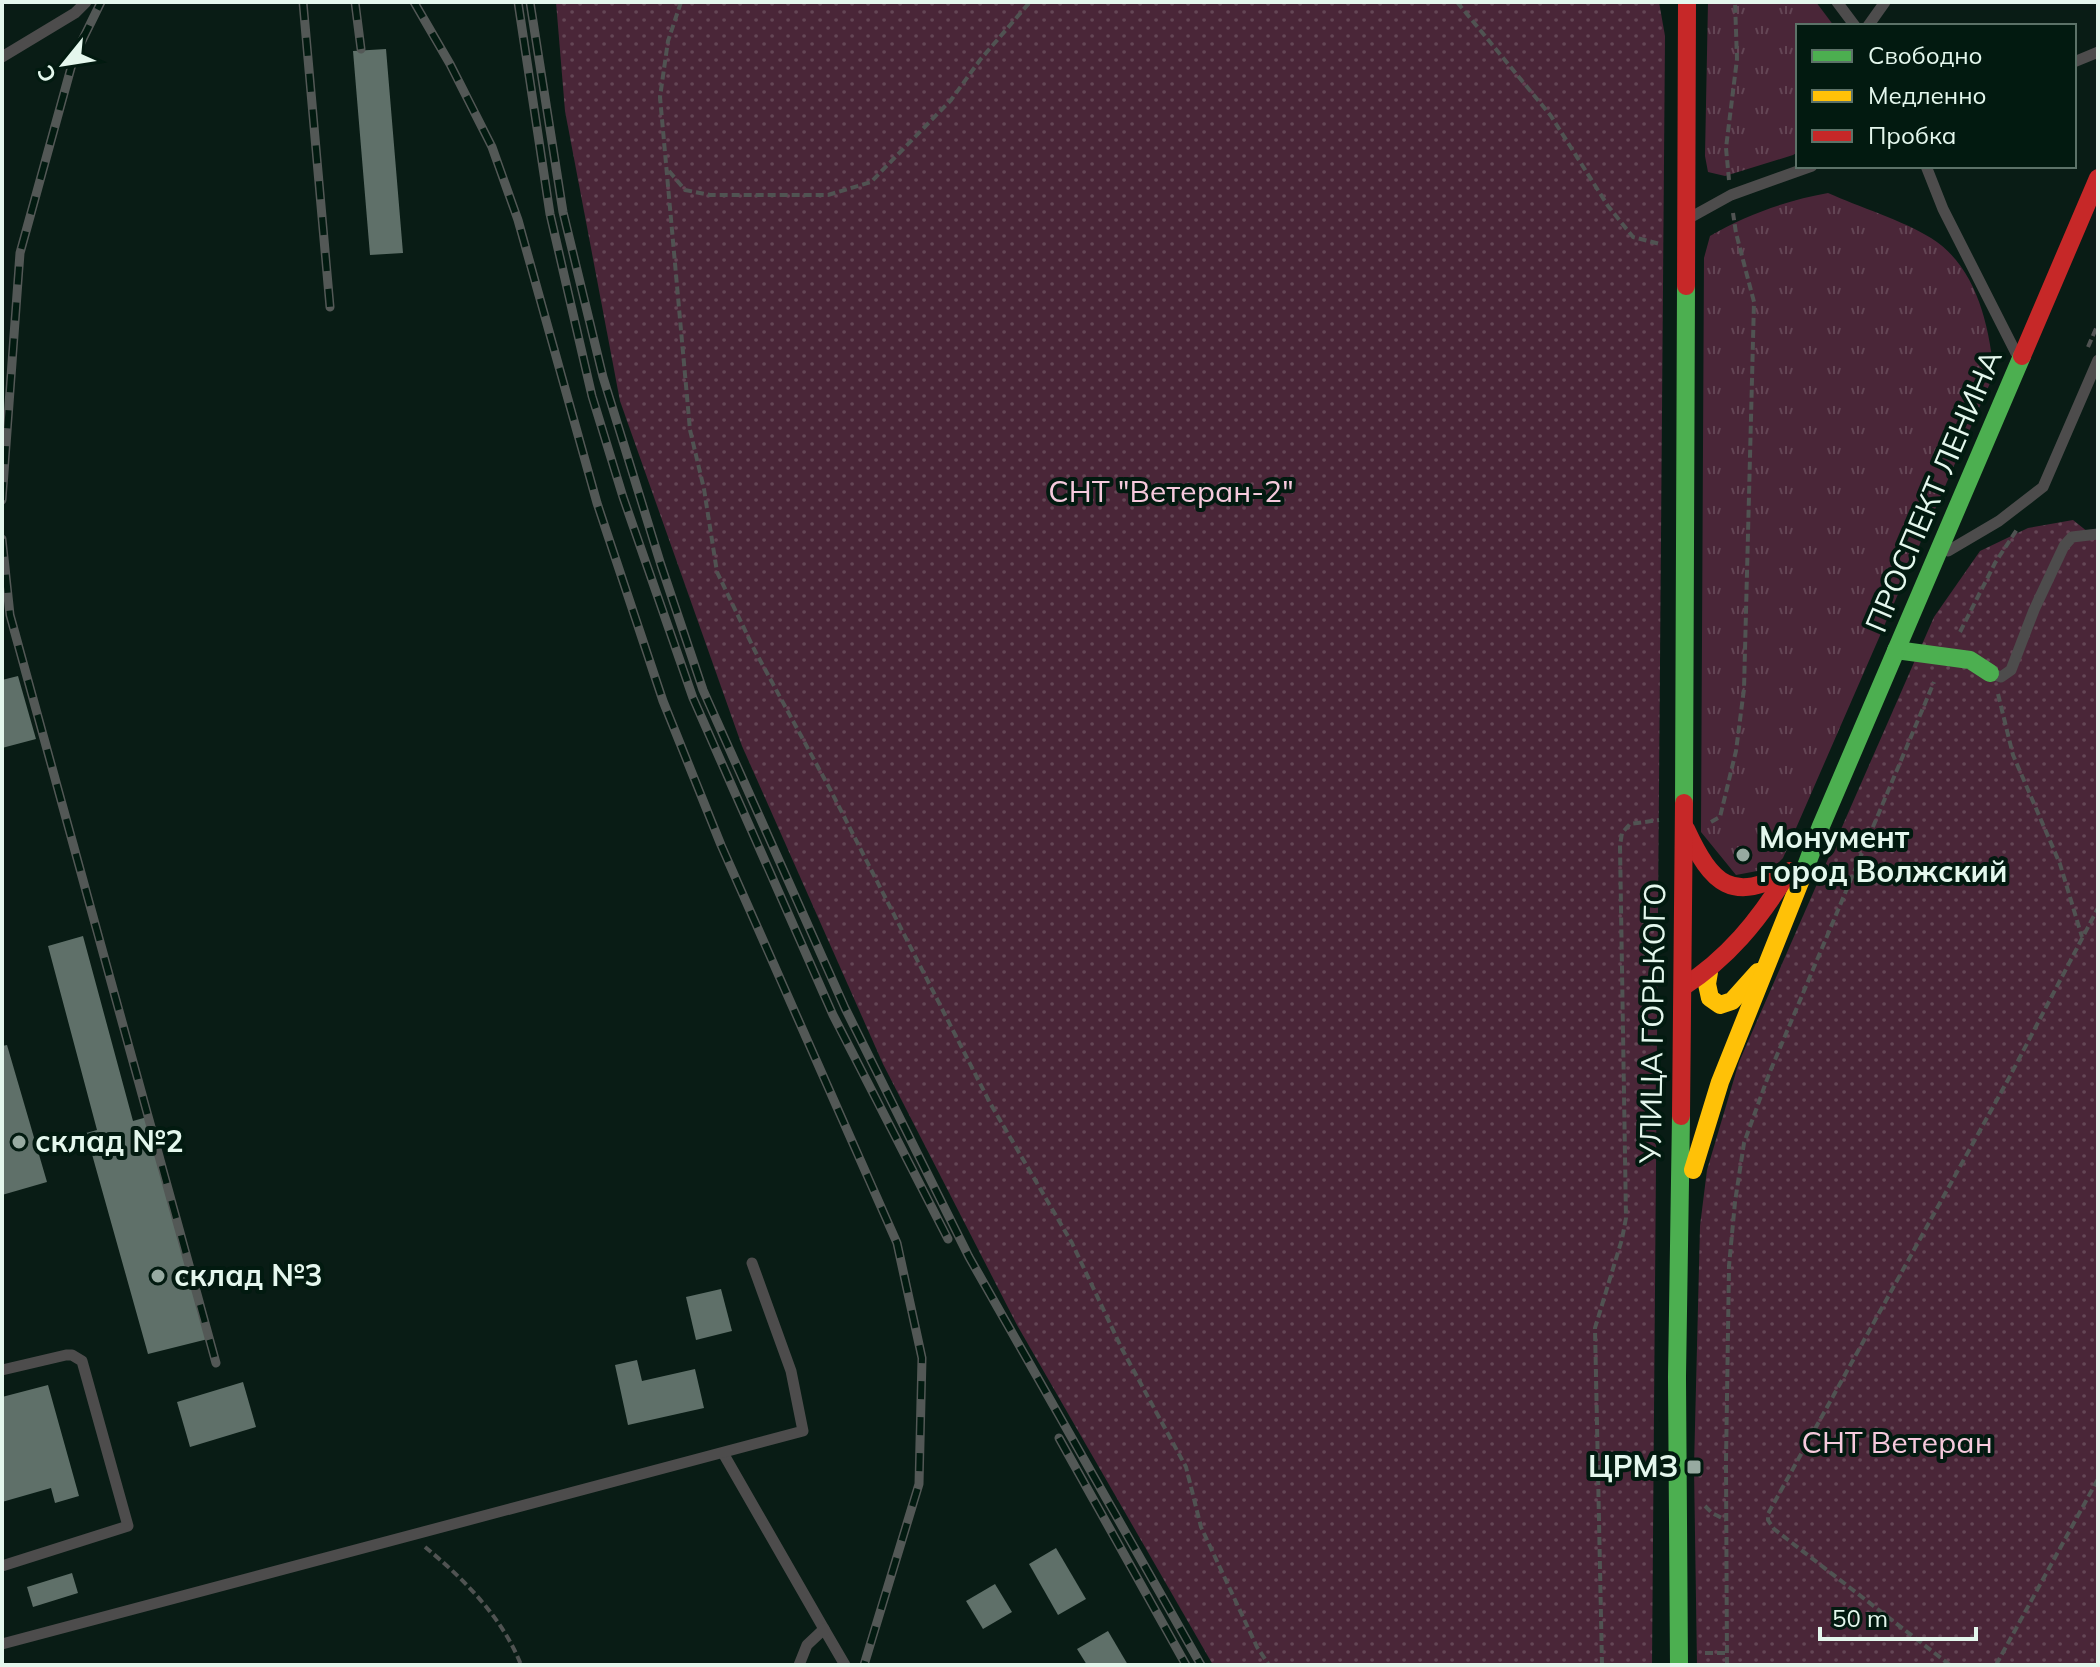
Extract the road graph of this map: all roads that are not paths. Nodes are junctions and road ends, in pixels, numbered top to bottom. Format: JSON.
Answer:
{"nodes":[{"id":1,"x":86,"y":2,"type":"edge"},
{"id":2,"x":1837,"y":2,"type":"edge"},
{"id":3,"x":1885,"y":2,"type":"edge"},
{"id":4,"x":1686,"y":7,"type":"edge"},
{"id":5,"x":1854,"y":24,"type":"edge"},
{"id":6,"x":1869,"y":24,"type":"edge"},
{"id":7,"x":2098,"y":52,"type":"edge"},
{"id":8,"x":2,"y":57,"type":"edge"},
{"id":9,"x":2076,"y":61,"type":"edge"},
{"id":10,"x":1806,"y":168,"type":"edge"},
{"id":11,"x":1927,"y":168,"type":"edge"},
{"id":12,"x":2098,"y":178,"type":"edge"},
{"id":13,"x":1686,"y":221,"type":"junction"},
{"id":14,"x":2020,"y":360,"type":"junction"},
{"id":15,"x":2098,"y":360,"type":"edge"},
{"id":16,"x":2098,"y":534,"type":"edge"},
{"id":17,"x":1937,"y":557,"type":"junction"},
{"id":18,"x":1896,"y":650,"type":"junction"},
{"id":19,"x":1990,"y":673,"type":"joint"},
{"id":20,"x":1683,"y":821,"type":"junction"},
{"id":21,"x":1821,"y":826,"type":"junction"},
{"id":22,"x":1790,"y":871,"type":"junction"},
{"id":23,"x":1769,"y":958,"type":"junction"},
{"id":24,"x":1709,"y":972,"type":"junction"},
{"id":25,"x":1683,"y":987,"type":"junction"},
{"id":26,"x":1678,"y":1225,"type":"junction"},
{"id":27,"x":752,"y":1263,"type":"dead end"},
{"id":28,"x":2,"y":1370,"type":"edge"},
{"id":29,"x":723,"y":1453,"type":"junction"},
{"id":30,"x":2,"y":1566,"type":"edge"},
{"id":31,"x":824,"y":1629,"type":"junction"},
{"id":32,"x":2,"y":1644,"type":"edge"},
{"id":33,"x":799,"y":1665,"type":"edge"},
{"id":34,"x":845,"y":1665,"type":"edge"},
{"id":35,"x":1679,"y":1665,"type":"edge"}],
"edges":[{"from":1,"to":8,"type":"lane"},
{"from":2,"to":5,"type":"lane"},
{"from":3,"to":6,"type":"lane"},
{"from":4,"to":13,"type":"main road","name":"УЛИЦА ГОРЬКОГО"},
{"from":7,"to":9,"type":"lane"},
{"from":10,"to":13,"type":"lane"},
{"from":11,"to":14,"type":"lane"},
{"from":12,"to":14,"type":"main road","name":"ПРОСПЕКТ ЛЕНИНА"},
{"from":13,"to":20,"type":"main road","name":"УЛИЦА ГОРЬКОГО"},
{"from":14,"to":17,"type":"main road","name":"ПРОСПЕКТ ЛЕНИНА"},
{"from":15,"to":17,"type":"lane"},
{"from":16,"to":19,"type":"lane"},
{"from":17,"to":18,"type":"main road","name":"ПРОСПЕКТ ЛЕНИНА"},
{"from":18,"to":19,"type":"main road"},
{"from":18,"to":21,"type":"main road","name":"ПРОСПЕКТ ЛЕНИНА"},
{"from":20,"to":22,"type":"main road"},
{"from":20,"to":25,"type":"main road","name":"УЛИЦА ГОРЬКОГО"},
{"from":21,"to":22,"type":"main road","name":"ПРОСПЕКТ ЛЕНИНА"},
{"from":21,"to":23,"type":"main road","name":"ПРОСПЕКТ ЛЕНИНА"},
{"from":22,"to":24,"type":"main road","name":"ПРОСПЕКТ ЛЕНИНА"},
{"from":23,"to":24,"type":"main road"},
{"from":23,"to":26,"type":"main road","name":"ПРОСПЕКТ ЛЕНИНА"},
{"from":24,"to":25,"type":"main road","name":"ПРОСПЕКТ ЛЕНИНА"},
{"from":25,"to":26,"type":"main road","name":"УЛИЦА ГОРЬКОГО"},
{"from":26,"to":35,"type":"main road"},
{"from":27,"to":29,"type":"lane"},
{"from":28,"to":30,"type":"lane"},
{"from":29,"to":31,"type":"lane"},
{"from":29,"to":32,"type":"lane"},
{"from":31,"to":33,"type":"lane"},
{"from":31,"to":34,"type":"lane"}]}
